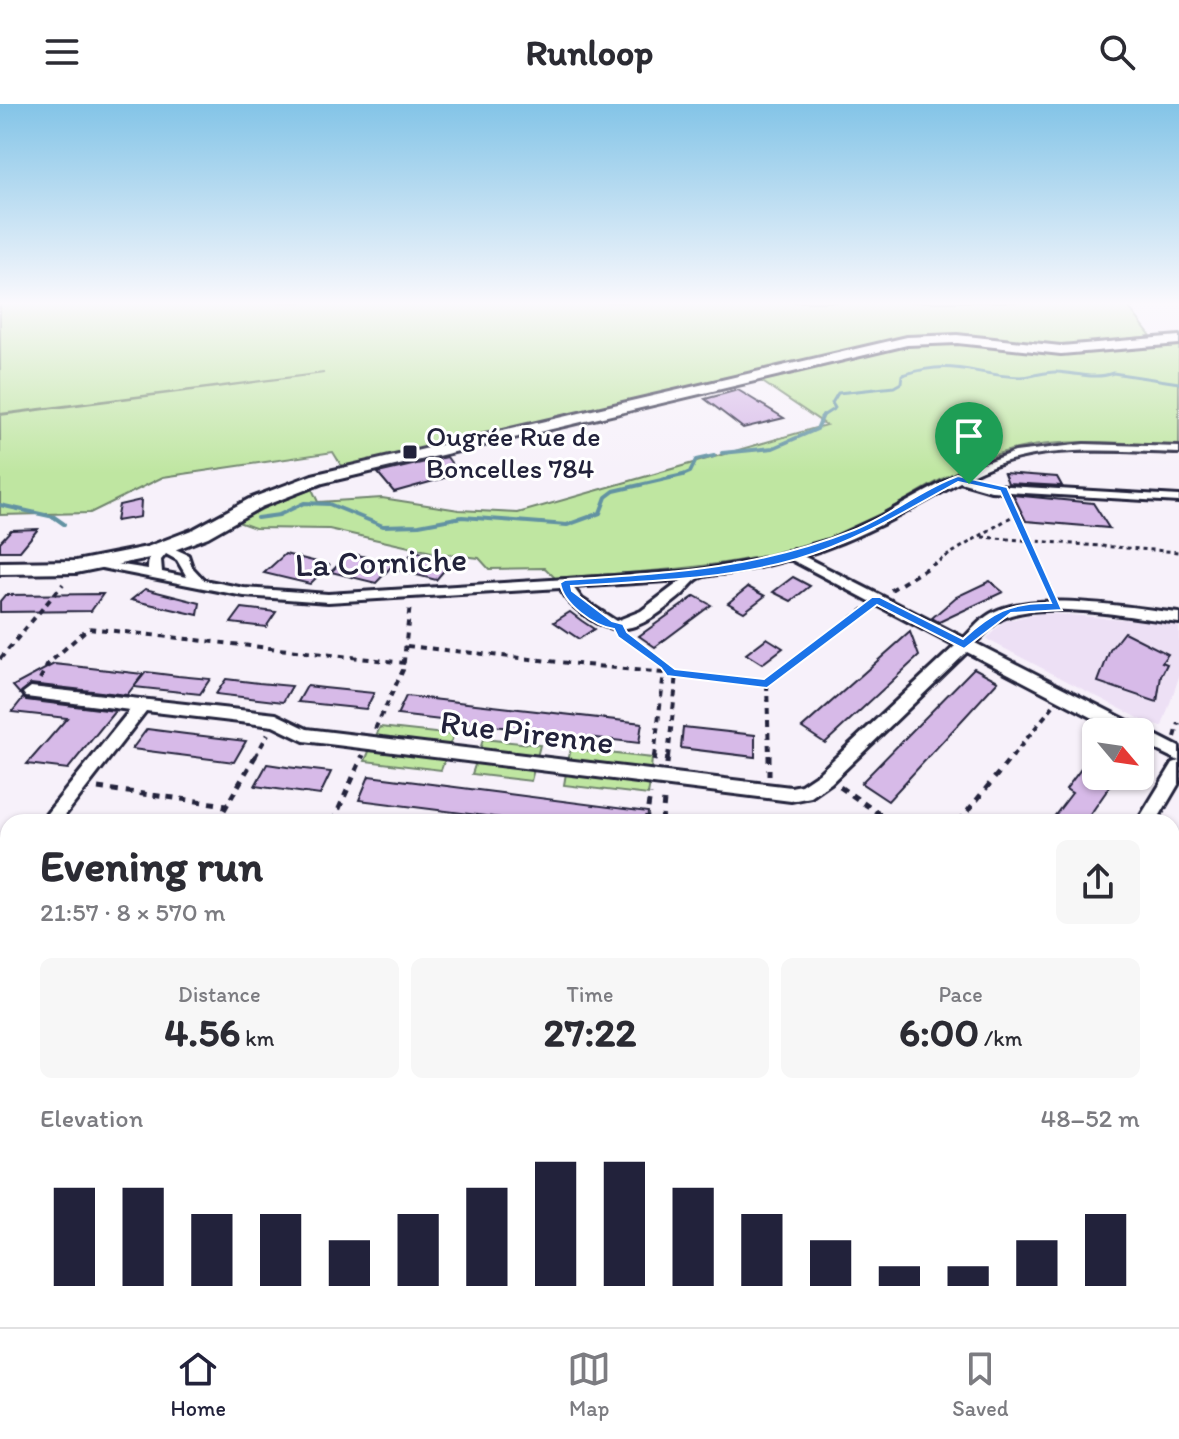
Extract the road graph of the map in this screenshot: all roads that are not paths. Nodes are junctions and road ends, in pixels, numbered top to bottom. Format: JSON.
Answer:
{"nodes":[{"id":1,"x":830,"y":359,"type":"edge"},
{"id":2,"x":1179,"y":450,"type":"edge"},
{"id":3,"x":958,"y":478,"type":"junction"},
{"id":4,"x":1179,"y":499,"type":"edge"},
{"id":5,"x":201,"y":533,"type":"junction"},
{"id":6,"x":164,"y":548,"type":"junction"},
{"id":7,"x":794,"y":556,"type":"junction"},
{"id":8,"x":183,"y":558,"type":"junction"},
{"id":9,"x":102,"y":564,"type":"junction"},
{"id":10,"x":0,"y":568,"type":"edge"},
{"id":11,"x":155,"y":574,"type":"junction"},
{"id":12,"x":693,"y":575,"type":"junction"},
{"id":13,"x":199,"y":582,"type":"junction"},
{"id":14,"x":565,"y":583,"type":"junction"},
{"id":15,"x":1179,"y":618,"type":"edge"},
{"id":16,"x":964,"y":645,"type":"junction"},
{"id":17,"x":31,"y":693,"type":"road end"},
{"id":18,"x":143,"y":704,"type":"junction"},
{"id":19,"x":1107,"y":718,"type":"edge"},
{"id":20,"x":1154,"y":742,"type":"edge"},
{"id":21,"x":1179,"y":755,"type":"edge"},
{"id":22,"x":1179,"y":768,"type":"edge"},
{"id":23,"x":56,"y":814,"type":"edge"},
{"id":24,"x":1151,"y":814,"type":"edge"}],
"edges":[{"from":1,"to":5,"type":"main road"},
{"from":2,"to":3,"type":"street","name":"La Corniche"},
{"from":3,"to":4,"type":"street"},
{"from":3,"to":7,"type":"street","name":"La Corniche"},
{"from":5,"to":6,"type":"main road"},
{"from":5,"to":8,"type":"street"},
{"from":6,"to":8,"type":"street"},
{"from":6,"to":9,"type":"main road"},
{"from":6,"to":11,"type":"street"},
{"from":7,"to":12,"type":"street","name":"La Corniche"},
{"from":7,"to":16,"type":"street"},
{"from":8,"to":13,"type":"street"},
{"from":9,"to":10,"type":"main road"},
{"from":9,"to":11,"type":"street","name":"La Corniche"},
{"from":11,"to":13,"type":"street","name":"La Corniche"},
{"from":12,"to":14,"type":"street","name":"La Corniche"},
{"from":12,"to":14,"type":"street"},
{"from":13,"to":14,"type":"street","name":"La Corniche"},
{"from":15,"to":16,"type":"street","name":"Rue Pirenne"},
{"from":16,"to":18,"type":"street","name":"Rue Pirenne"},
{"from":16,"to":19,"type":"street"},
{"from":17,"to":18,"type":"street","name":"Rue Pirenne"},
{"from":18,"to":23,"type":"street"},
{"from":20,"to":21,"type":"street"},
{"from":22,"to":24,"type":"street"}]}
